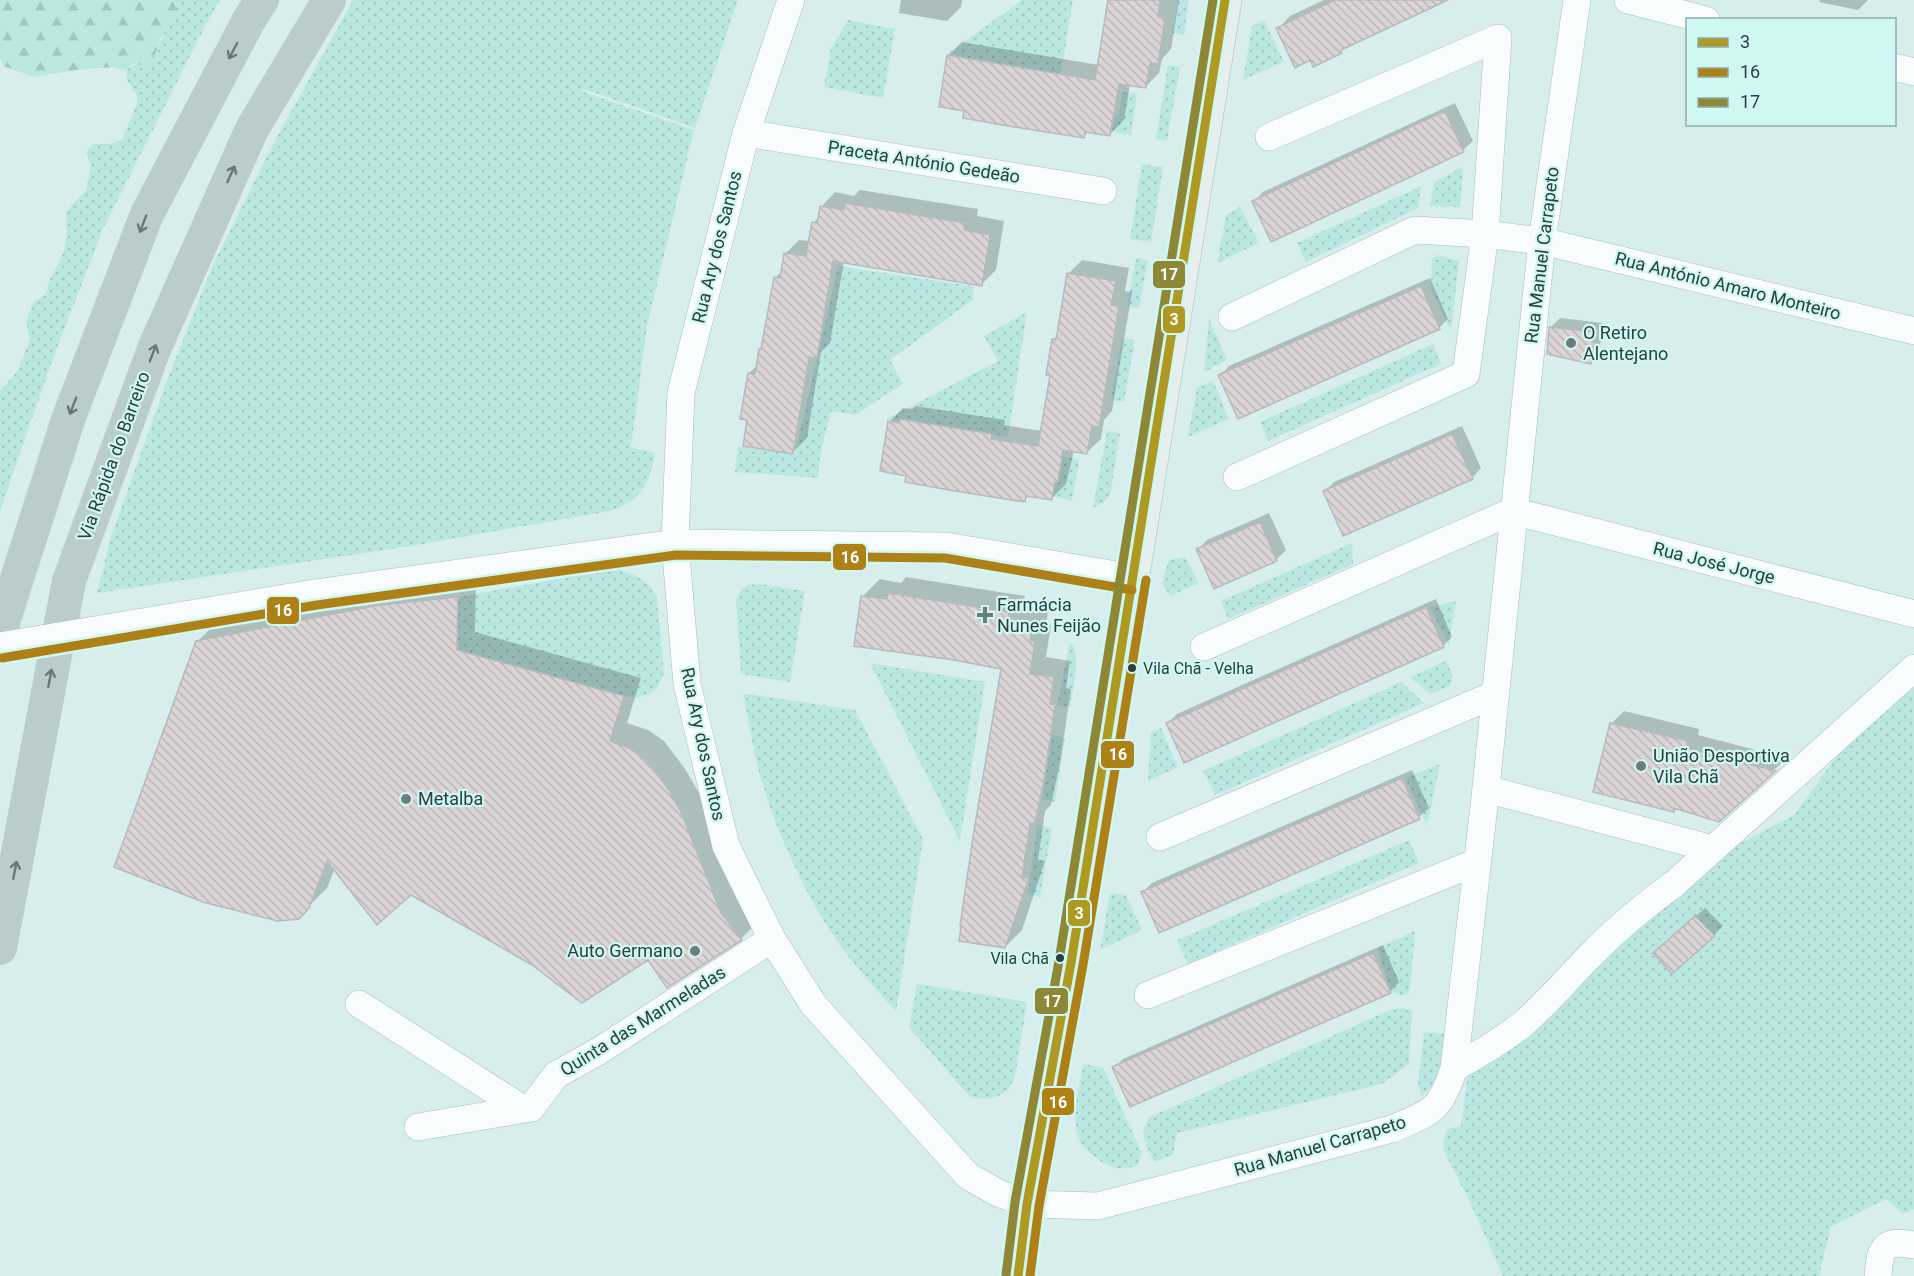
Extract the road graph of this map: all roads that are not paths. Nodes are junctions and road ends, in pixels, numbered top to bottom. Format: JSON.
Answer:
{"nodes":[{"id":1,"x":262,"y":0,"type":"edge"},
{"id":2,"x":329,"y":0,"type":"edge"},
{"id":3,"x":791,"y":0,"type":"edge"},
{"id":4,"x":1225,"y":0,"type":"edge"},
{"id":5,"x":1577,"y":0,"type":"edge"},
{"id":6,"x":1628,"y":0,"type":"edge"},
{"id":7,"x":1698,"y":18,"type":"edge"},
{"id":8,"x":1896,"y":68,"type":"edge"},
{"id":9,"x":1914,"y":72,"type":"edge"},
{"id":10,"x":746,"y":133,"type":"junction"},
{"id":11,"x":1269,"y":137,"type":"dead end"},
{"id":12,"x":1103,"y":191,"type":"dead end"},
{"id":13,"x":1485,"y":234,"type":"junction"},
{"id":14,"x":1542,"y":241,"type":"junction"},
{"id":15,"x":1232,"y":317,"type":"dead end"},
{"id":16,"x":1914,"y":331,"type":"edge"},
{"id":17,"x":1237,"y":477,"type":"dead end"},
{"id":18,"x":1513,"y":511,"type":"junction"},
{"id":19,"x":675,"y":543,"type":"junction"},
{"id":20,"x":1134,"y":578,"type":"junction"},
{"id":21,"x":1914,"y":614,"type":"edge"},
{"id":22,"x":0,"y":640,"type":"edge"},
{"id":23,"x":0,"y":646,"type":"edge"},
{"id":24,"x":1204,"y":647,"type":"dead end"},
{"id":25,"x":1914,"y":668,"type":"edge"},
{"id":26,"x":1496,"y":694,"type":"junction"},
{"id":27,"x":1486,"y":789,"type":"junction"},
{"id":28,"x":1160,"y":837,"type":"dead end"},
{"id":29,"x":1713,"y":849,"type":"junction"},
{"id":30,"x":1477,"y":862,"type":"junction"},
{"id":31,"x":772,"y":939,"type":"junction"},
{"id":32,"x":0,"y":948,"type":"edge"},
{"id":33,"x":1148,"y":995,"type":"dead end"},
{"id":34,"x":359,"y":1004,"type":"dead end"},
{"id":35,"x":1454,"y":1068,"type":"junction"},
{"id":36,"x":523,"y":1109,"type":"junction"},
{"id":37,"x":418,"y":1127,"type":"dead end"},
{"id":38,"x":1027,"y":1204,"type":"junction"},
{"id":39,"x":1914,"y":1245,"type":"edge"},
{"id":40,"x":1018,"y":1276,"type":"edge"},
{"id":41,"x":1878,"y":1276,"type":"edge"}],
"edges":[{"from":1,"to":22,"type":"highway","one_way":true},
{"from":32,"to":2,"type":"highway","name":"Via Rápida do Barreiro","one_way":true},
{"from":3,"to":10,"type":"street","name":"Rua Ary dos Santos"},
{"from":4,"to":20,"type":"main road"},
{"from":5,"to":14,"type":"street","name":"Rua Manuel Carrapeto"},
{"from":6,"to":7,"type":"street"},
{"from":8,"to":9,"type":"street"},
{"from":10,"to":12,"type":"street","name":"Praceta António Gedeão"},
{"from":10,"to":19,"type":"street","name":"Rua Ary dos Santos"},
{"from":11,"to":13,"type":"street"},
{"from":13,"to":14,"type":"street","name":"Rua António Amaro Monteiro"},
{"from":13,"to":15,"type":"street"},
{"from":13,"to":17,"type":"street"},
{"from":14,"to":16,"type":"street","name":"Rua António Amaro Monteiro"},
{"from":14,"to":18,"type":"street","name":"Rua Manuel Carrapeto"},
{"from":18,"to":21,"type":"street","name":"Rua José Jorge"},
{"from":18,"to":24,"type":"street"},
{"from":18,"to":26,"type":"street","name":"Rua Manuel Carrapeto"},
{"from":19,"to":20,"type":"street"},
{"from":19,"to":23,"type":"street","bridge":true},
{"from":19,"to":31,"type":"street","name":"Rua Ary dos Santos"},
{"from":20,"to":38,"type":"main road"},
{"from":25,"to":29,"type":"street"},
{"from":26,"to":27,"type":"street","name":"Rua Manuel Carrapeto"},
{"from":26,"to":28,"type":"street"},
{"from":27,"to":29,"type":"street"},
{"from":27,"to":30,"type":"street","name":"Rua Manuel Carrapeto"},
{"from":29,"to":35,"type":"street"},
{"from":30,"to":33,"type":"street"},
{"from":30,"to":35,"type":"street","name":"Rua Manuel Carrapeto"},
{"from":31,"to":36,"type":"street","name":"Quinta das Marmeladas"},
{"from":31,"to":38,"type":"street","name":"Rua Ary dos Santos"},
{"from":34,"to":36,"type":"street"},
{"from":35,"to":38,"type":"street","name":"Rua Manuel Carrapeto"},
{"from":36,"to":37,"type":"street"},
{"from":38,"to":40,"type":"main road"},
{"from":39,"to":41,"type":"street"}]}
